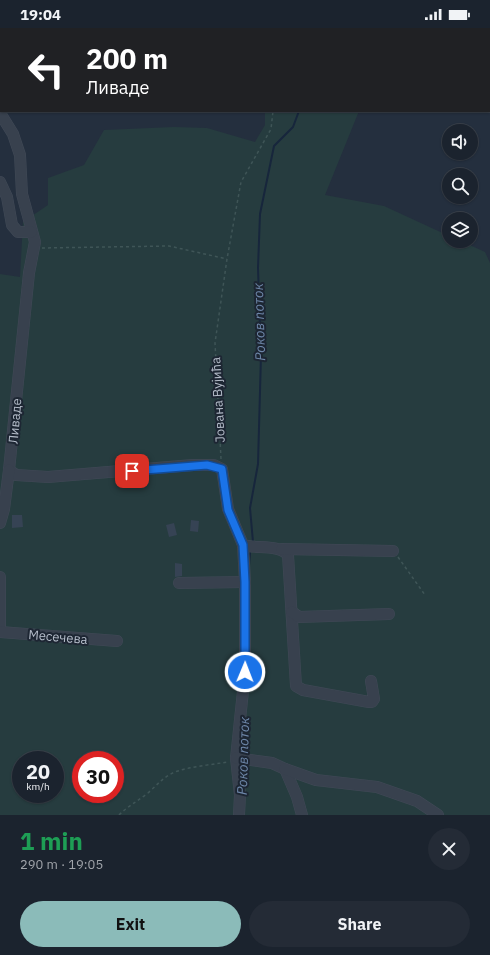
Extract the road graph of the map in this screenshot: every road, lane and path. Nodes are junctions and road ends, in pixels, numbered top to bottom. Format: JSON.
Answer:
{"nodes":[{"id":1,"x":273,"y":112,"type":"edge"},
{"id":2,"x":0,"y":113,"type":"edge"},
{"id":3,"x":0,"y":182,"type":"edge"},
{"id":4,"x":31,"y":232,"type":"junction"},
{"id":5,"x":35,"y":248,"type":"junction"},
{"id":6,"x":227,"y":258,"type":"junction"},
{"id":7,"x":222,"y":469,"type":"junction"},
{"id":8,"x":9,"y":470,"type":"junction"},
{"id":9,"x":0,"y":523,"type":"edge"},
{"id":10,"x":243,"y":545,"type":"junction"},
{"id":11,"x":282,"y":549,"type":"junction"},
{"id":12,"x":393,"y":551,"type":"joint"},
{"id":13,"x":0,"y":577,"type":"edge"},
{"id":14,"x":245,"y":582,"type":"junction"},
{"id":15,"x":178,"y":583,"type":"dead end"},
{"id":16,"x":425,"y":595,"type":"dead end"},
{"id":17,"x":292,"y":612,"type":"junction"},
{"id":18,"x":389,"y":614,"type":"dead end"},
{"id":19,"x":0,"y":626,"type":"edge"},
{"id":20,"x":0,"y":632,"type":"edge"},
{"id":21,"x":116,"y":641,"type":"dead end"},
{"id":22,"x":371,"y":681,"type":"dead end"},
{"id":23,"x":240,"y":758,"type":"junction"},
{"id":24,"x":285,"y":769,"type":"junction"},
{"id":25,"x":119,"y":815,"type":"edge"},
{"id":26,"x":239,"y":815,"type":"edge"},
{"id":27,"x":302,"y":815,"type":"edge"},
{"id":28,"x":438,"y":815,"type":"edge"}],
"edges":[{"from":1,"to":6,"type":"path","name":"Јована Вујића"},
{"from":2,"to":4,"type":"street","name":"Ливаде"},
{"from":3,"to":4,"type":"street"},
{"from":4,"to":5,"type":"street","name":"Ливаде"},
{"from":5,"to":6,"type":"path"},
{"from":5,"to":8,"type":"street","name":"Ливаде"},
{"from":6,"to":7,"type":"path","name":"Јована Вујића"},
{"from":7,"to":8,"type":"street"},
{"from":7,"to":10,"type":"street"},
{"from":8,"to":9,"type":"street"},
{"from":10,"to":11,"type":"street"},
{"from":10,"to":14,"type":"street"},
{"from":11,"to":12,"type":"street"},
{"from":11,"to":17,"type":"street"},
{"from":12,"to":16,"type":"path"},
{"from":13,"to":19,"type":"street"},
{"from":14,"to":15,"type":"street"},
{"from":14,"to":23,"type":"street"},
{"from":17,"to":18,"type":"street"},
{"from":17,"to":22,"type":"street"},
{"from":20,"to":21,"type":"street","name":"Месечева"},
{"from":23,"to":24,"type":"street"},
{"from":23,"to":25,"type":"path"},
{"from":23,"to":26,"type":"street"},
{"from":24,"to":27,"type":"street"},
{"from":24,"to":28,"type":"street"}]}
